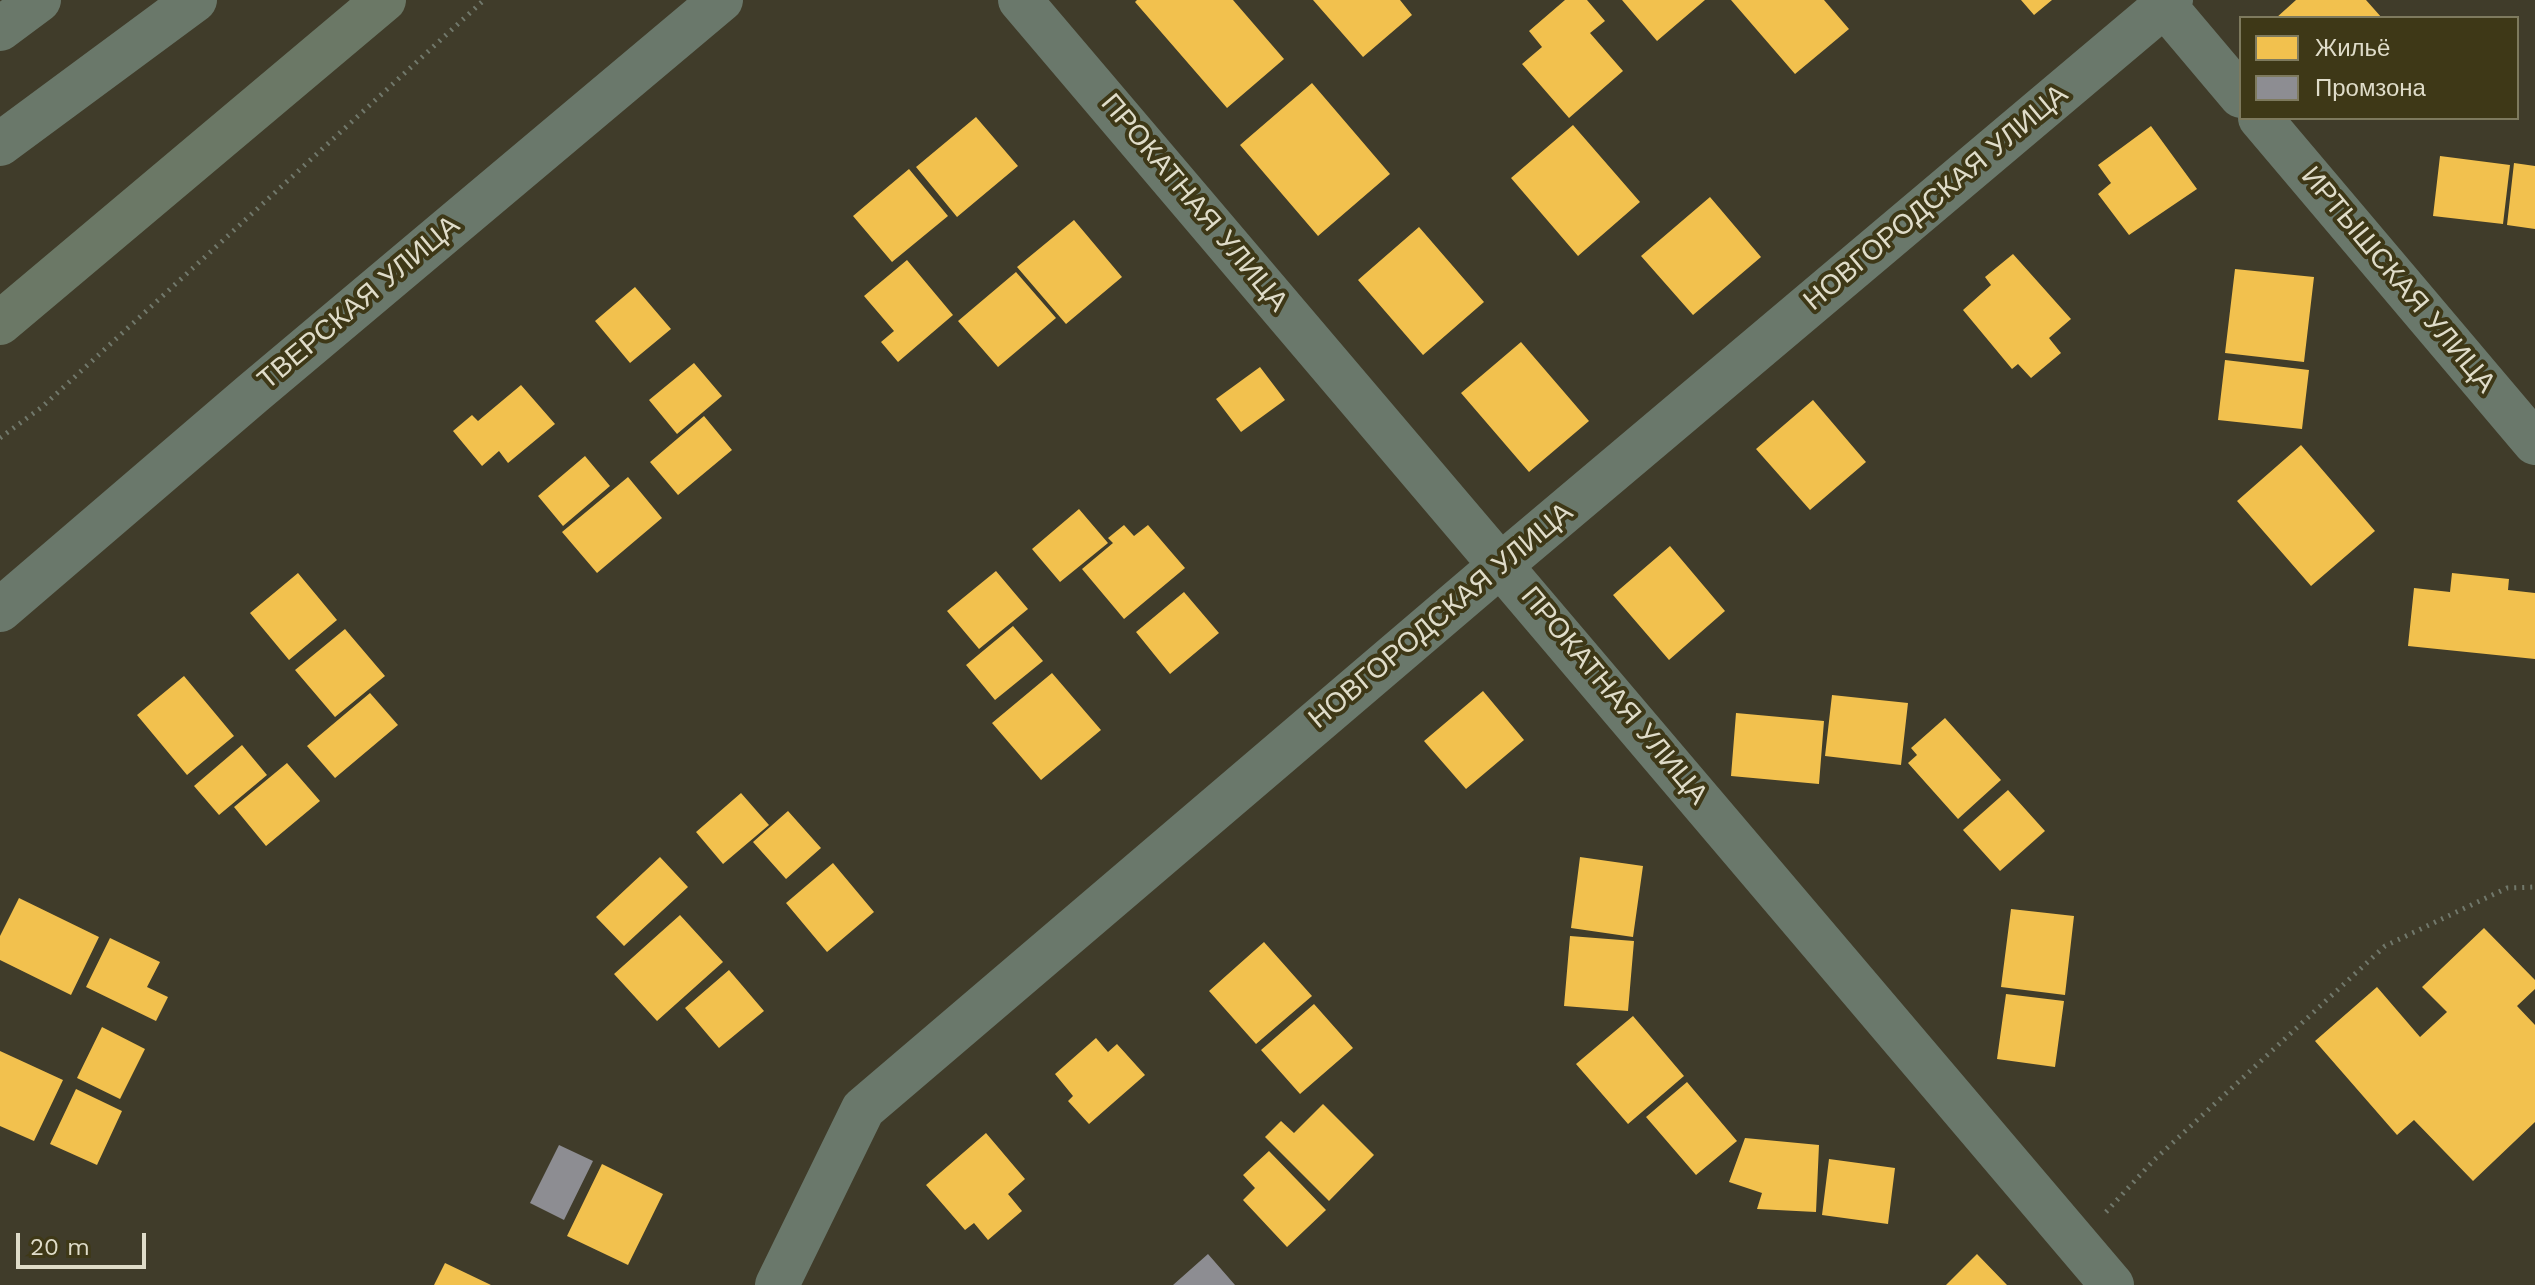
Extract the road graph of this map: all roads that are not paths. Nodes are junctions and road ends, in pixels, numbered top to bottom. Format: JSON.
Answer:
{"nodes":[{"id":1,"x":39,"y":0,"type":"edge"},
{"id":2,"x":195,"y":0,"type":"edge"},
{"id":3,"x":384,"y":0,"type":"edge"},
{"id":4,"x":721,"y":0,"type":"edge"},
{"id":5,"x":1020,"y":0,"type":"edge"},
{"id":6,"x":2168,"y":3,"type":"edge"},
{"id":7,"x":0,"y":29,"type":"edge"},
{"id":8,"x":2239,"y":93,"type":"edge"},
{"id":9,"x":2262,"y":120,"type":"edge"},
{"id":10,"x":0,"y":144,"type":"edge"},
{"id":11,"x":0,"y":323,"type":"edge"},
{"id":12,"x":2535,"y":443,"type":"edge"},
{"id":13,"x":1502,"y":564,"type":"junction"},
{"id":14,"x":0,"y":610,"type":"edge"},
{"id":15,"x":777,"y":1285,"type":"edge"},
{"id":16,"x":2112,"y":1285,"type":"edge"}],
"edges":[{"from":1,"to":7,"type":"main road"},
{"from":2,"to":10,"type":"main road"},
{"from":3,"to":11,"type":"main road"},
{"from":4,"to":14,"type":"street","name":"ТВЕРСКАЯ УЛИЦА"},
{"from":5,"to":13,"type":"street","name":"ПРОКАТНАЯ УЛИЦА"},
{"from":6,"to":8,"type":"street"},
{"from":6,"to":13,"type":"street","name":"НОВГОРОДСКАЯ УЛИЦА"},
{"from":9,"to":12,"type":"street","name":"ИРТЫШСКАЯ УЛИЦА"},
{"from":13,"to":15,"type":"street","name":"НОВГОРОДСКАЯ УЛИЦА"},
{"from":13,"to":16,"type":"street","name":"ПРОКАТНАЯ УЛИЦА"}]}
